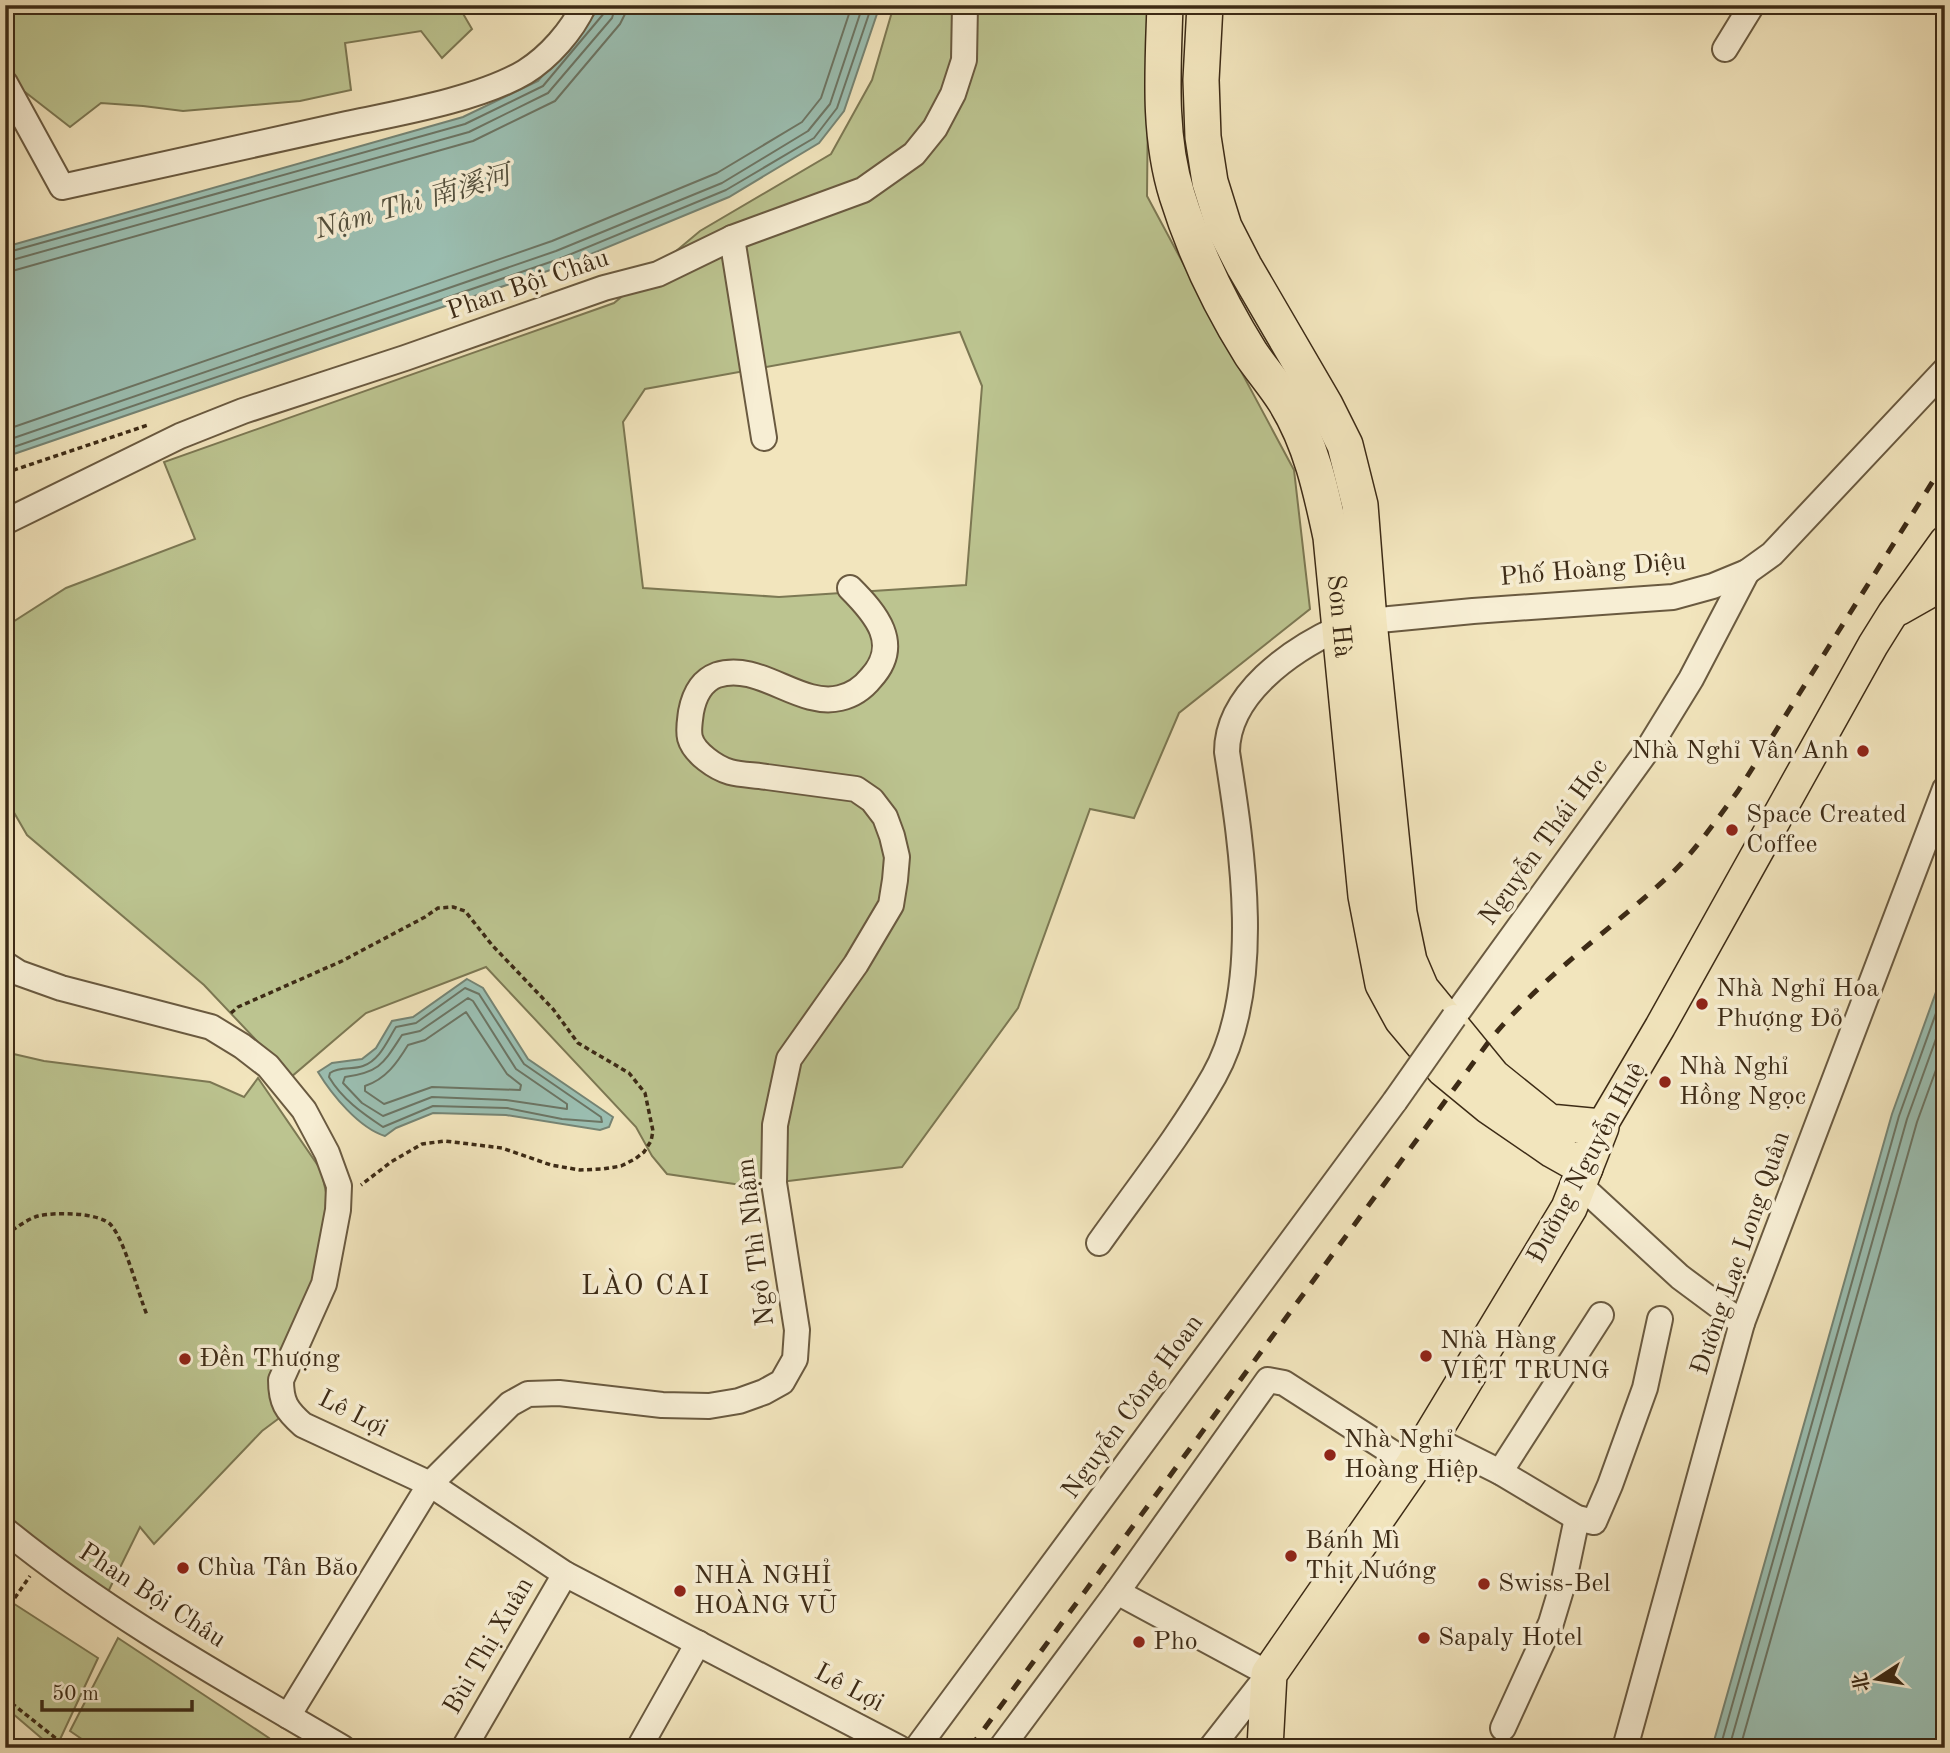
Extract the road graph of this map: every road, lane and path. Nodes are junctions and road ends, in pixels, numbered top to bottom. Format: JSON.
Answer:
{"nodes":[{"id":1,"x":584,"y":5,"type":"edge"},
{"id":2,"x":965,"y":5,"type":"edge"},
{"id":3,"x":1165,"y":5,"type":"edge"},
{"id":4,"x":1205,"y":5,"type":"edge"},
{"id":5,"x":1752,"y":5,"type":"edge"},
{"id":6,"x":1725,"y":49,"type":"dead end"},
{"id":7,"x":5,"y":83,"type":"edge"},
{"id":8,"x":732,"y":238,"type":"junction"},
{"id":9,"x":1945,"y":370,"type":"edge"},
{"id":10,"x":764,"y":438,"type":"dead end"},
{"id":11,"x":5,"y":522,"type":"edge"},
{"id":12,"x":1945,"y":541,"type":"edge"},
{"id":13,"x":1747,"y":572,"type":"junction"},
{"id":14,"x":850,"y":588,"type":"dead end"},
{"id":15,"x":1945,"y":588,"type":"edge"},
{"id":16,"x":1893,"y":613,"type":"junction"},
{"id":17,"x":1354,"y":625,"type":"junction"},
{"id":18,"x":1945,"y":789,"type":"edge"},
{"id":19,"x":5,"y":964,"type":"edge"},
{"id":20,"x":211,"y":1027,"type":"junction"},
{"id":21,"x":1395,"y":1101,"type":"joint"},
{"id":22,"x":1601,"y":1127,"type":"junction"},
{"id":23,"x":1582,"y":1176,"type":"junction"},
{"id":24,"x":338,"y":1210,"type":"junction"},
{"id":25,"x":5,"y":1235,"type":"edge"},
{"id":26,"x":1100,"y":1242,"type":"dead end"},
{"id":27,"x":147,"y":1315,"type":"dead end"},
{"id":28,"x":1601,"y":1315,"type":"dead end"},
{"id":29,"x":1660,"y":1319,"type":"dead end"},
{"id":30,"x":1742,"y":1323,"type":"junction"},
{"id":31,"x":1422,"y":1452,"type":"junction"},
{"id":32,"x":1500,"y":1472,"type":"junction"},
{"id":33,"x":430,"y":1484,"type":"junction"},
{"id":34,"x":1577,"y":1518,"type":"junction"},
{"id":35,"x":5,"y":1531,"type":"edge"},
{"id":36,"x":41,"y":1560,"type":"junction"},
{"id":37,"x":565,"y":1574,"type":"junction"},
{"id":38,"x":1117,"y":1591,"type":"junction"},
{"id":39,"x":5,"y":1612,"type":"edge"},
{"id":40,"x":698,"y":1643,"type":"junction"},
{"id":41,"x":1269,"y":1674,"type":"junction"},
{"id":42,"x":5,"y":1698,"type":"edge"},
{"id":43,"x":288,"y":1716,"type":"junction"},
{"id":44,"x":1503,"y":1728,"type":"dead end"},
{"id":45,"x":68,"y":1748,"type":"edge"},
{"id":46,"x":343,"y":1748,"type":"edge"},
{"id":47,"x":464,"y":1748,"type":"edge"},
{"id":48,"x":639,"y":1748,"type":"edge"},
{"id":49,"x":899,"y":1748,"type":"edge"},
{"id":50,"x":918,"y":1748,"type":"edge"},
{"id":51,"x":1001,"y":1748,"type":"edge"},
{"id":52,"x":1211,"y":1748,"type":"edge"},
{"id":53,"x":1265,"y":1748,"type":"edge"},
{"id":54,"x":1625,"y":1748,"type":"edge"}],
"edges":[{"from":1,"to":7,"type":"street"},
{"from":2,"to":8,"type":"street","name":"Phan Bội Châu"},
{"from":3,"to":17,"type":"highway","name":"Sơn Hà"},
{"from":4,"to":17,"type":"highway","name":"Sơn Hà"},
{"from":5,"to":6,"type":"street"},
{"from":8,"to":10,"type":"street"},
{"from":8,"to":11,"type":"street","name":"Phan Bội Châu"},
{"from":9,"to":13,"type":"street","name":"Phố Hoàng Diệu"},
{"from":12,"to":16,"type":"main road","name":"Đường Nguyễn Huệ"},
{"from":13,"to":17,"type":"street","name":"Phố Hoàng Diệu"},
{"from":13,"to":21,"type":"street","name":"Nguyễn Thái Học","bridge":true},
{"from":14,"to":33,"type":"street","name":"Ngô Thì Nhậm"},
{"from":15,"to":16,"type":"main road"},
{"from":16,"to":22,"type":"main road","name":"Đường Nguyễn Huệ"},
{"from":17,"to":22,"type":"highway","name":"Sơn Hà"},
{"from":17,"to":23,"type":"highway","name":"Sơn Hà"},
{"from":17,"to":26,"type":"street","name":"Phố Hoàng Diệu"},
{"from":18,"to":30,"type":"street","name":"Đường Lạc Long Quân"},
{"from":19,"to":20,"type":"street","name":"Lê Lợi"},
{"from":20,"to":24,"type":"street","name":"Lê Lợi"},
{"from":20,"to":24,"type":"path"},
{"from":21,"to":50,"type":"street","name":"Nguyễn Công Hoan"},
{"from":22,"to":23,"type":"highway","name":"Đường Nguyễn Huệ"},
{"from":23,"to":30,"type":"street"},
{"from":23,"to":31,"type":"highway","name":"Đường Nguyễn Huệ"},
{"from":24,"to":33,"type":"street","name":"Lê Lợi"},
{"from":25,"to":27,"type":"path"},
{"from":28,"to":32,"type":"street"},
{"from":29,"to":34,"type":"street"},
{"from":30,"to":54,"type":"street","name":"Đường Lạc Long Quân"},
{"from":31,"to":32,"type":"street"},
{"from":31,"to":38,"type":"street"},
{"from":31,"to":41,"type":"highway","name":"Đường Nguyễn Huệ"},
{"from":32,"to":34,"type":"street"},
{"from":33,"to":37,"type":"street","name":"Lê Lợi"},
{"from":33,"to":43,"type":"street","name":"Ngô Thì Nhậm"},
{"from":34,"to":44,"type":"street"},
{"from":35,"to":36,"type":"street","name":"Phan Bội Châu"},
{"from":36,"to":39,"type":"path"},
{"from":36,"to":43,"type":"street","name":"Phan Bội Châu"},
{"from":37,"to":40,"type":"street","name":"Lê Lợi"},
{"from":37,"to":47,"type":"street","name":"Bùi Thị Xuân"},
{"from":38,"to":41,"type":"street"},
{"from":38,"to":51,"type":"street"},
{"from":40,"to":48,"type":"street"},
{"from":40,"to":49,"type":"street","name":"Lê Lợi"},
{"from":41,"to":52,"type":"street"},
{"from":41,"to":53,"type":"highway"},
{"from":42,"to":45,"type":"path"},
{"from":43,"to":46,"type":"street","name":"Phan Bội Châu"}]}
